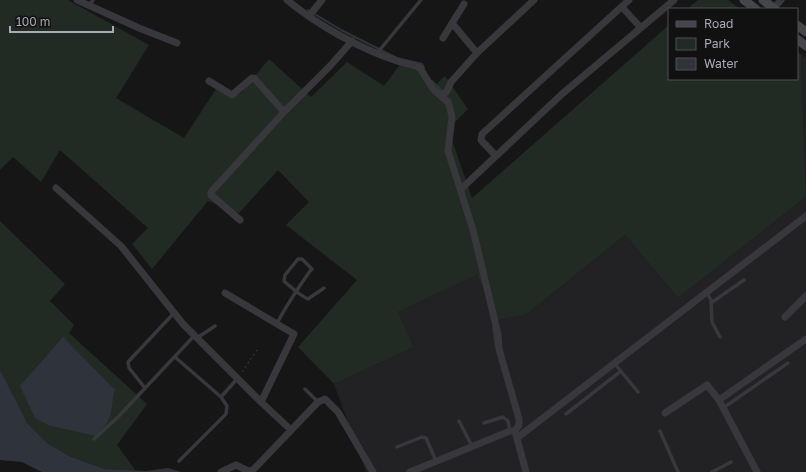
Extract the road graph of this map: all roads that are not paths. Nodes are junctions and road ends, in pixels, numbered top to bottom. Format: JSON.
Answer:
{"nodes":[{"id":1,"x":78,"y":0,"type":"edge"},
{"id":2,"x":287,"y":0,"type":"edge"},
{"id":3,"x":322,"y":0,"type":"edge"},
{"id":4,"x":421,"y":0,"type":"edge"},
{"id":5,"x":534,"y":0,"type":"edge"},
{"id":6,"x":629,"y":0,"type":"edge"},
{"id":7,"x":674,"y":0,"type":"edge"},
{"id":8,"x":744,"y":0,"type":"edge"},
{"id":9,"x":763,"y":0,"type":"edge"},
{"id":10,"x":91,"y":3,"type":"edge"},
{"id":11,"x":464,"y":4,"type":"dead end"},
{"id":12,"x":622,"y":7,"type":"junction"},
{"id":13,"x":755,"y":8,"type":"edge"},
{"id":14,"x":774,"y":8,"type":"edge"},
{"id":15,"x":311,"y":14,"type":"junction"},
{"id":16,"x":452,"y":23,"type":"junction"},
{"id":17,"x":798,"y":26,"type":"edge"},
{"id":18,"x":641,"y":28,"type":"junction"},
{"id":19,"x":806,"y":32,"type":"edge"},
{"id":20,"x":443,"y":38,"type":"dead end"},
{"id":21,"x":798,"y":40,"type":"edge"},
{"id":22,"x":352,"y":41,"type":"junction"},
{"id":23,"x":177,"y":42,"type":"dead end"},
{"id":24,"x":806,"y":46,"type":"edge"},
{"id":25,"x":380,"y":50,"type":"junction"},
{"id":26,"x":477,"y":53,"type":"junction"},
{"id":27,"x":209,"y":81,"type":"dead end"},
{"id":28,"x":444,"y":94,"type":"junction"},
{"id":29,"x":284,"y":112,"type":"junction"},
{"id":30,"x":496,"y":156,"type":"junction"},
{"id":31,"x":463,"y":187,"type":"junction"},
{"id":32,"x":56,"y":188,"type":"dead end"},
{"id":33,"x":806,"y":216,"type":"edge"},
{"id":34,"x":240,"y":220,"type":"dead end"},
{"id":35,"x":744,"y":280,"type":"dead end"},
{"id":36,"x":324,"y":288,"type":"dead end"},
{"id":37,"x":296,"y":291,"type":"junction"},
{"id":38,"x":225,"y":293,"type":"dead end"},
{"id":39,"x":707,"y":293,"type":"junction"},
{"id":40,"x":806,"y":297,"type":"edge"},
{"id":41,"x":711,"y":302,"type":"junction"},
{"id":42,"x":174,"y":313,"type":"junction"},
{"id":43,"x":786,"y":317,"type":"dead end"},
{"id":44,"x":277,"y":323,"type":"junction"},
{"id":45,"x":215,"y":326,"type":"dead end"},
{"id":46,"x":195,"y":337,"type":"junction"},
{"id":47,"x":720,"y":337,"type":"dead end"},
{"id":48,"x":806,"y":339,"type":"edge"},
{"id":49,"x":176,"y":357,"type":"junction"},
{"id":50,"x":615,"y":364,"type":"junction"},
{"id":51,"x":788,"y":364,"type":"dead end"},
{"id":52,"x":621,"y":371,"type":"junction"},
{"id":53,"x":237,"y":379,"type":"junction"},
{"id":54,"x":146,"y":388,"type":"junction"},
{"id":55,"x":305,"y":389,"type":"dead end"},
{"id":56,"x":638,"y":392,"type":"dead end"},
{"id":57,"x":221,"y":397,"type":"junction"},
{"id":58,"x":719,"y":400,"type":"junction"},
{"id":59,"x":262,"y":402,"type":"junction"},
{"id":60,"x":318,"y":402,"type":"junction"},
{"id":61,"x":723,"y":408,"type":"junction"},
{"id":62,"x":665,"y":413,"type":"dead end"},
{"id":63,"x":566,"y":414,"type":"dead end"},
{"id":64,"x":459,"y":421,"type":"dead end"},
{"id":65,"x":484,"y":424,"type":"dead end"},
{"id":66,"x":291,"y":430,"type":"junction"},
{"id":67,"x":660,"y":431,"type":"dead end"},
{"id":68,"x":514,"y":434,"type":"junction"},
{"id":69,"x":94,"y":439,"type":"dead end"},
{"id":70,"x":472,"y":446,"type":"junction"},
{"id":71,"x":397,"y":447,"type":"dead end"},
{"id":72,"x":179,"y":461,"type":"dead end"},
{"id":73,"x":436,"y":461,"type":"junction"},
{"id":74,"x":731,"y":462,"type":"dead end"},
{"id":75,"x":722,"y":467,"type":"junction"},
{"id":76,"x":221,"y":472,"type":"edge"},
{"id":77,"x":373,"y":472,"type":"edge"},
{"id":78,"x":410,"y":472,"type":"edge"},
{"id":79,"x":526,"y":472,"type":"edge"},
{"id":80,"x":678,"y":472,"type":"edge"},
{"id":81,"x":712,"y":472,"type":"edge"},
{"id":82,"x":724,"y":472,"type":"edge"},
{"id":83,"x":757,"y":472,"type":"edge"}],
"edges":[{"from":1,"to":10,"type":"street"},
{"from":2,"to":15,"type":"street"},
{"from":3,"to":15,"type":"street"},
{"from":4,"to":25,"type":"lane"},
{"from":5,"to":26,"type":"street"},
{"from":6,"to":12,"type":"street"},
{"from":7,"to":18,"type":"street"},
{"from":8,"to":13,"type":"main road"},
{"from":9,"to":14,"type":"main road"},
{"from":10,"to":23,"type":"street"},
{"from":11,"to":16,"type":"street"},
{"from":12,"to":18,"type":"street"},
{"from":12,"to":30,"type":"street"},
{"from":15,"to":22,"type":"street"},
{"from":16,"to":20,"type":"street"},
{"from":16,"to":26,"type":"street"},
{"from":17,"to":19,"type":"main road"},
{"from":18,"to":30,"type":"street"},
{"from":21,"to":24,"type":"main road"},
{"from":22,"to":25,"type":"street"},
{"from":22,"to":29,"type":"street"},
{"from":25,"to":28,"type":"street"},
{"from":26,"to":28,"type":"street"},
{"from":27,"to":29,"type":"street"},
{"from":28,"to":31,"type":"street"},
{"from":29,"to":34,"type":"street"},
{"from":30,"to":31,"type":"street"},
{"from":31,"to":68,"type":"street"},
{"from":32,"to":42,"type":"street"},
{"from":33,"to":39,"type":"street"},
{"from":35,"to":41,"type":"lane"},
{"from":36,"to":37,"type":"lane"},
{"from":37,"to":37,"type":"lane"},
{"from":37,"to":44,"type":"lane"},
{"from":38,"to":44,"type":"street"},
{"from":39,"to":41,"type":"lane"},
{"from":39,"to":50,"type":"street"},
{"from":40,"to":43,"type":"street"},
{"from":41,"to":47,"type":"lane"},
{"from":42,"to":46,"type":"street"},
{"from":42,"to":54,"type":"lane"},
{"from":44,"to":59,"type":"street"},
{"from":45,"to":46,"type":"lane"},
{"from":46,"to":49,"type":"lane"},
{"from":46,"to":53,"type":"street"},
{"from":48,"to":58,"type":"street"},
{"from":49,"to":54,"type":"lane"},
{"from":49,"to":57,"type":"lane"},
{"from":50,"to":52,"type":"lane"},
{"from":50,"to":68,"type":"street"},
{"from":51,"to":61,"type":"lane"},
{"from":52,"to":56,"type":"lane"},
{"from":52,"to":63,"type":"lane"},
{"from":53,"to":57,"type":"lane"},
{"from":53,"to":59,"type":"street"},
{"from":54,"to":69,"type":"lane"},
{"from":55,"to":60,"type":"lane"},
{"from":57,"to":72,"type":"lane"},
{"from":58,"to":61,"type":"street"},
{"from":58,"to":62,"type":"street"},
{"from":59,"to":66,"type":"street"},
{"from":60,"to":66,"type":"street"},
{"from":60,"to":77,"type":"street"},
{"from":61,"to":83,"type":"street"},
{"from":64,"to":70,"type":"lane"},
{"from":65,"to":68,"type":"lane"},
{"from":66,"to":76,"type":"street"},
{"from":67,"to":80,"type":"lane"},
{"from":68,"to":70,"type":"street"},
{"from":68,"to":79,"type":"street"},
{"from":70,"to":73,"type":"street"},
{"from":71,"to":73,"type":"lane"},
{"from":73,"to":78,"type":"street"},
{"from":74,"to":75,"type":"lane"},
{"from":75,"to":81,"type":"lane"},
{"from":75,"to":82,"type":"lane"}]}
